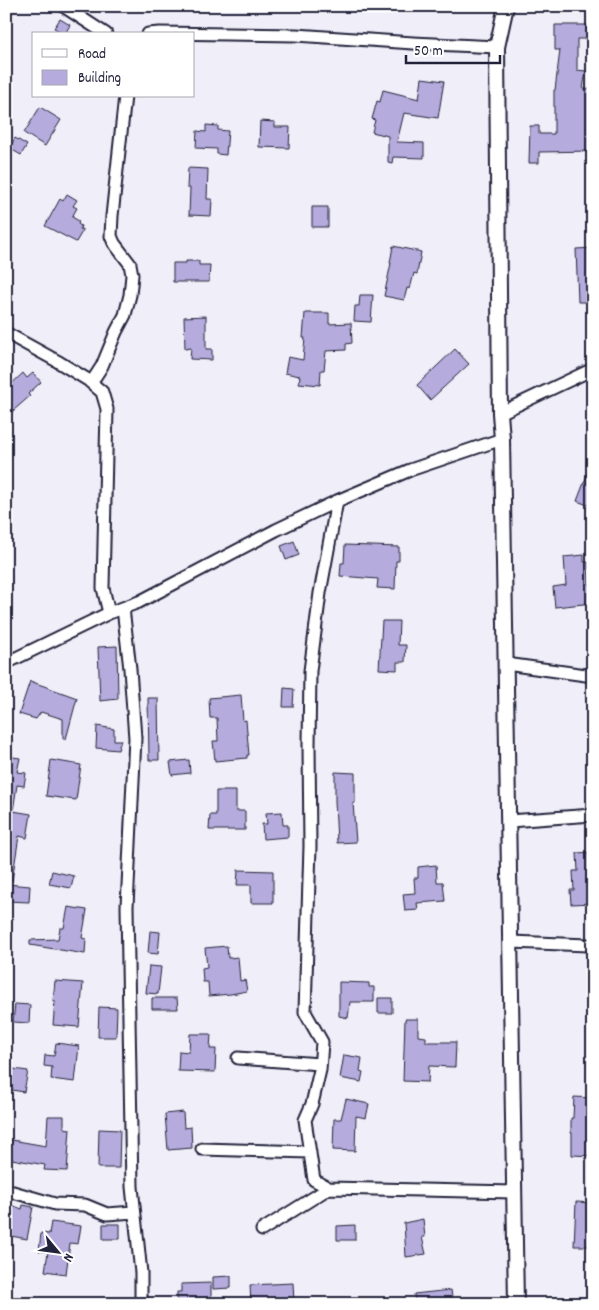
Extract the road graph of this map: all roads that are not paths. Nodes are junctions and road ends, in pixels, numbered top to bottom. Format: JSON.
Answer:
{"nodes":[{"id":1,"x":63,"y":6,"type":"edge"},
{"id":2,"x":506,"y":6,"type":"edge"},
{"id":3,"x":103,"y":32,"type":"edge"},
{"id":4,"x":195,"y":33,"type":"edge"},
{"id":5,"x":497,"y":47,"type":"junction"},
{"id":6,"x":125,"y":98,"type":"edge"},
{"id":7,"x":6,"y":333,"type":"edge"},
{"id":8,"x":593,"y":369,"type":"edge"},
{"id":9,"x":91,"y":383,"type":"junction"},
{"id":10,"x":500,"y":413,"type":"junction"},
{"id":11,"x":502,"y":439,"type":"junction"},
{"id":12,"x":337,"y":500,"type":"junction"},
{"id":13,"x":123,"y":608,"type":"junction"},
{"id":14,"x":109,"y":613,"type":"junction"},
{"id":15,"x":6,"y":663,"type":"edge"},
{"id":16,"x":506,"y":664,"type":"junction"},
{"id":17,"x":593,"y":676,"type":"edge"},
{"id":18,"x":593,"y":814,"type":"edge"},
{"id":19,"x":509,"y":821,"type":"junction"},
{"id":20,"x":511,"y":942,"type":"junction"},
{"id":21,"x":588,"y":945,"type":"dead end"},
{"id":22,"x":238,"y":1058,"type":"dead end"},
{"id":23,"x":320,"y":1064,"type":"junction"},
{"id":24,"x":202,"y":1149,"type":"dead end"},
{"id":25,"x":310,"y":1152,"type":"junction"},
{"id":26,"x":329,"y":1188,"type":"junction"},
{"id":27,"x":6,"y":1190,"type":"edge"},
{"id":28,"x":514,"y":1192,"type":"junction"},
{"id":29,"x":134,"y":1212,"type":"junction"},
{"id":30,"x":262,"y":1230,"type":"dead end"},
{"id":31,"x":141,"y":1304,"type":"edge"},
{"id":32,"x":516,"y":1304,"type":"edge"}],
"edges":[{"from":1,"to":3,"type":"street"},
{"from":2,"to":5,"type":"street"},
{"from":4,"to":5,"type":"street"},
{"from":5,"to":10,"type":"street"},
{"from":6,"to":9,"type":"street"},
{"from":7,"to":9,"type":"street"},
{"from":8,"to":10,"type":"street"},
{"from":9,"to":14,"type":"street"},
{"from":10,"to":11,"type":"street"},
{"from":11,"to":12,"type":"street"},
{"from":11,"to":16,"type":"street"},
{"from":12,"to":13,"type":"street"},
{"from":12,"to":23,"type":"street"},
{"from":13,"to":14,"type":"street"},
{"from":13,"to":29,"type":"street"},
{"from":14,"to":15,"type":"street"},
{"from":16,"to":17,"type":"street"},
{"from":16,"to":19,"type":"street"},
{"from":18,"to":19,"type":"street"},
{"from":19,"to":20,"type":"street"},
{"from":20,"to":21,"type":"street"},
{"from":20,"to":28,"type":"street"},
{"from":22,"to":23,"type":"street"},
{"from":23,"to":25,"type":"street"},
{"from":24,"to":25,"type":"street"},
{"from":25,"to":26,"type":"street"},
{"from":26,"to":28,"type":"street"},
{"from":26,"to":30,"type":"street"},
{"from":27,"to":29,"type":"street"},
{"from":28,"to":32,"type":"street"},
{"from":29,"to":31,"type":"street"}]}
